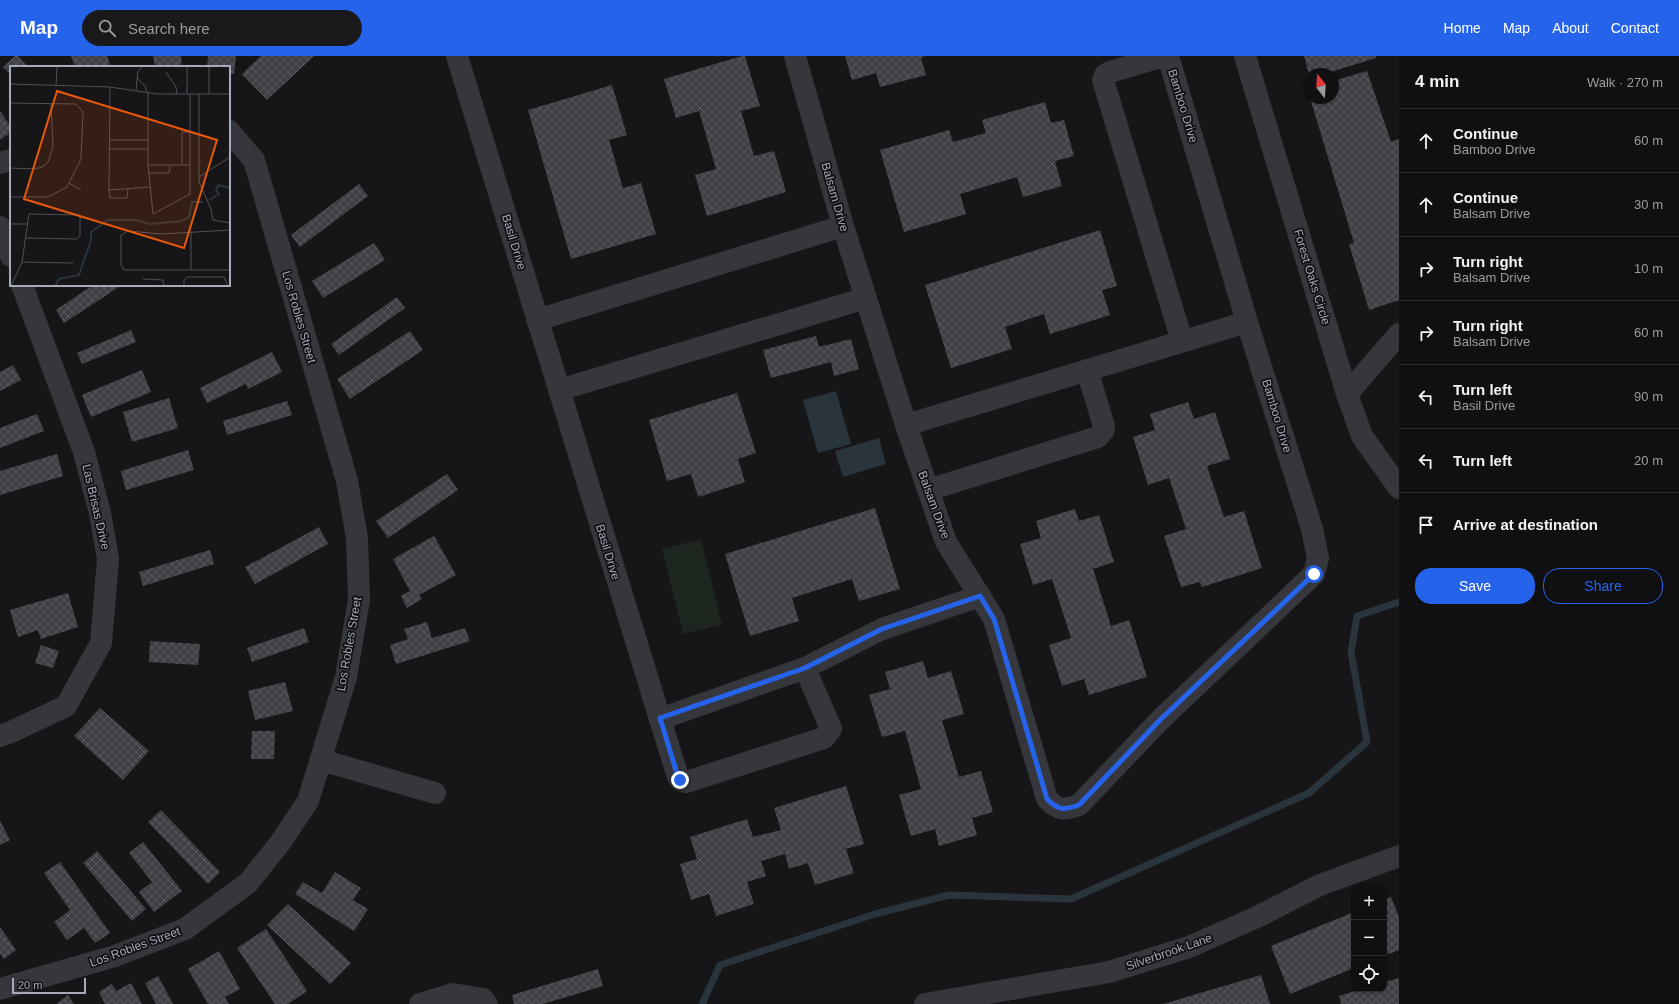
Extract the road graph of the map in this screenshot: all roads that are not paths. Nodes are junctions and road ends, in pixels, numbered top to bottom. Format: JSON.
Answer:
{"nodes":[{"id":1,"x":457,"y":56,"type":"edge"},
{"id":2,"x":795,"y":56,"type":"edge"},
{"id":3,"x":1164,"y":56,"type":"edge"},
{"id":4,"x":1168,"y":56,"type":"edge"},
{"id":5,"x":1245,"y":56,"type":"edge"},
{"id":6,"x":230,"y":132,"type":"edge"},
{"id":7,"x":10,"y":160,"type":"edge"},
{"id":8,"x":0,"y":163,"type":"edge"},
{"id":9,"x":843,"y":226,"type":"junction"},
{"id":10,"x":0,"y":227,"type":"edge"},
{"id":11,"x":10,"y":253,"type":"edge"},
{"id":12,"x":22,"y":286,"type":"edge"},
{"id":13,"x":866,"y":298,"type":"junction"},
{"id":14,"x":537,"y":320,"type":"junction"},
{"id":15,"x":1247,"y":322,"type":"junction"},
{"id":16,"x":1399,"y":334,"type":"edge"},
{"id":17,"x":1182,"y":341,"type":"junction"},
{"id":18,"x":1087,"y":370,"type":"junction"},
{"id":19,"x":559,"y":390,"type":"junction"},
{"id":20,"x":1347,"y":394,"type":"junction"},
{"id":21,"x":906,"y":425,"type":"junction"},
{"id":22,"x":1399,"y":488,"type":"edge"},
{"id":23,"x":928,"y":490,"type":"junction"},
{"id":24,"x":980,"y":596,"type":"junction"},
{"id":25,"x":805,"y":668,"type":"junction"},
{"id":26,"x":660,"y":718,"type":"junction"},
{"id":27,"x":1160,"y":720,"type":"joint"},
{"id":28,"x":0,"y":736,"type":"edge"},
{"id":29,"x":321,"y":760,"type":"junction"},
{"id":30,"x":435,"y":793,"type":"dead end"},
{"id":31,"x":1399,"y":856,"type":"edge"},
{"id":32,"x":0,"y":989,"type":"edge"},
{"id":33,"x":485,"y":1001,"type":"edge"},
{"id":34,"x":420,"y":1004,"type":"edge"},
{"id":35,"x":925,"y":1004,"type":"edge"}],
"edges":[{"from":1,"to":14,"type":"street","name":"Basil Drive"},
{"from":2,"to":9,"type":"street","name":"Balsam Drive"},
{"from":3,"to":17,"type":"street"},
{"from":4,"to":15,"type":"street","name":"Bamboo Drive"},
{"from":5,"to":20,"type":"street","name":"Forest Oaks Circle"},
{"from":6,"to":29,"type":"street","name":"Los Robles Street"},
{"from":7,"to":8,"type":"street"},
{"from":9,"to":13,"type":"street","name":"Balsam Drive"},
{"from":9,"to":14,"type":"street"},
{"from":10,"to":11,"type":"street"},
{"from":12,"to":28,"type":"street","name":"Las Brisas Drive"},
{"from":13,"to":19,"type":"street"},
{"from":13,"to":21,"type":"street","name":"Balsam Drive"},
{"from":14,"to":19,"type":"street","name":"Basil Drive"},
{"from":15,"to":17,"type":"street"},
{"from":15,"to":27,"type":"street","name":"Bamboo Drive"},
{"from":16,"to":20,"type":"street"},
{"from":17,"to":18,"type":"street"},
{"from":18,"to":21,"type":"street"},
{"from":18,"to":23,"type":"street"},
{"from":19,"to":26,"type":"street","name":"Basil Drive"},
{"from":20,"to":22,"type":"street","name":"Forest Oaks Circle"},
{"from":21,"to":23,"type":"street","name":"Balsam Drive"},
{"from":23,"to":24,"type":"street","name":"Balsam Drive"},
{"from":24,"to":25,"type":"street"},
{"from":24,"to":27,"type":"street","name":"Balsam Drive"},
{"from":25,"to":26,"type":"street"},
{"from":25,"to":26,"type":"street","name":"Basil Drive"},
{"from":29,"to":30,"type":"street"},
{"from":29,"to":32,"type":"street","name":"Los Robles Street"},
{"from":31,"to":35,"type":"street","name":"Silverbrook Lane"},
{"from":33,"to":34,"type":"street"}]}
